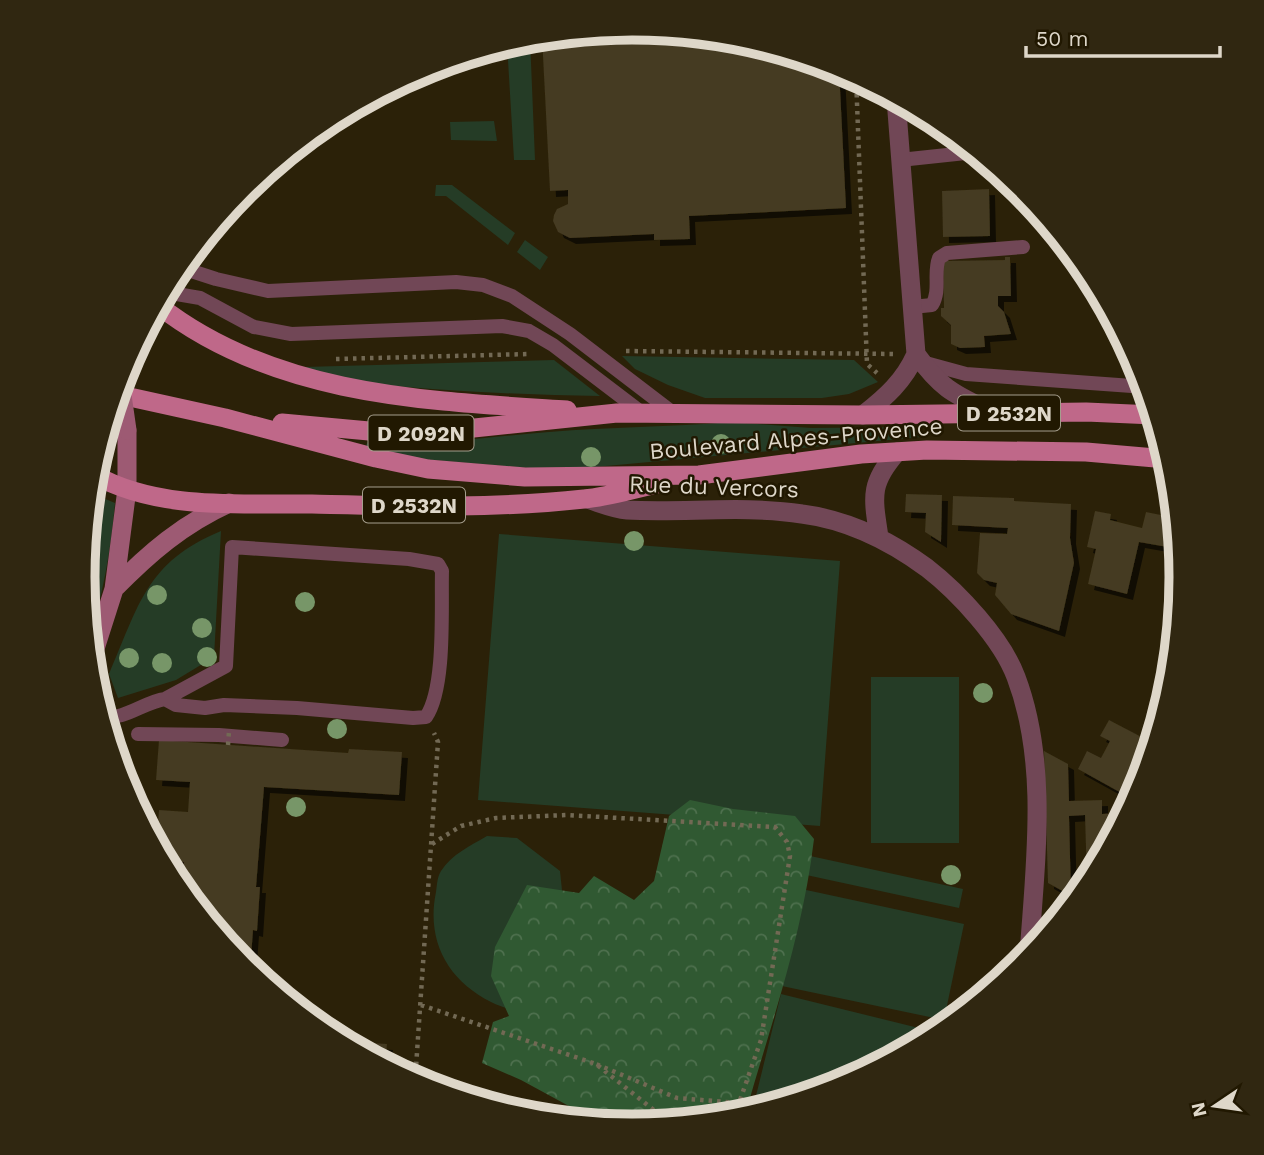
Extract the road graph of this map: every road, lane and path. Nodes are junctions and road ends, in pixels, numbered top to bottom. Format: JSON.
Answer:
{"nodes":[{"id":1,"x":856,"y":90,"type":"edge"},
{"id":2,"x":897,"y":110,"type":"edge"},
{"id":3,"x":962,"y":153,"type":"edge"},
{"id":4,"x":900,"y":160,"type":"junction"},
{"id":5,"x":1023,"y":247,"type":"dead end"},
{"id":6,"x":191,"y":271,"type":"edge"},
{"id":7,"x":176,"y":294,"type":"edge"},
{"id":8,"x":912,"y":307,"type":"junction"},
{"id":9,"x":166,"y":311,"type":"edge"},
{"id":10,"x":919,"y":358,"type":"junction"},
{"id":11,"x":898,"y":384,"type":"junction"},
{"id":12,"x":1134,"y":386,"type":"edge"},
{"id":13,"x":126,"y":396,"type":"edge"},
{"id":14,"x":123,"y":404,"type":"edge"},
{"id":15,"x":641,"y":412,"type":"junction"},
{"id":16,"x":673,"y":412,"type":"junction"},
{"id":17,"x":617,"y":413,"type":"junction"},
{"id":18,"x":993,"y":413,"type":"junction"},
{"id":19,"x":863,"y":415,"type":"junction"},
{"id":20,"x":1144,"y":415,"type":"edge"},
{"id":21,"x":225,"y":418,"type":"junction"},
{"id":22,"x":897,"y":452,"type":"junction"},
{"id":23,"x":1155,"y":457,"type":"edge"},
{"id":24,"x":699,"y":475,"type":"junction"},
{"id":25,"x":104,"y":479,"type":"edge"},
{"id":26,"x":127,"y":489,"type":"junction"},
{"id":27,"x":587,"y":499,"type":"junction"},
{"id":28,"x":229,"y":503,"type":"junction"},
{"id":29,"x":879,"y":537,"type":"junction"},
{"id":30,"x":114,"y":589,"type":"junction"},
{"id":31,"x":98,"y":639,"type":"edge"},
{"id":32,"x":166,"y":699,"type":"junction"},
{"id":33,"x":426,"y":717,"type":"junction"},
{"id":34,"x":114,"y":719,"type":"edge"},
{"id":35,"x":229,"y":731,"type":"dead end"},
{"id":36,"x":138,"y":734,"type":"dead end"},
{"id":37,"x":282,"y":740,"type":"dead end"},
{"id":38,"x":228,"y":745,"type":"dead end"},
{"id":39,"x":432,"y":844,"type":"junction"},
{"id":40,"x":1030,"y":938,"type":"edge"},
{"id":41,"x":421,"y":1005,"type":"junction"},
{"id":42,"x":596,"y":1064,"type":"junction"},
{"id":43,"x":416,"y":1069,"type":"edge"},
{"id":44,"x":659,"y":1114,"type":"edge"}],
"edges":[{"from":1,"to":11,"type":"path"},
{"from":2,"to":4,"type":"street"},
{"from":3,"to":4,"type":"lane"},
{"from":4,"to":8,"type":"street"},
{"from":5,"to":8,"type":"lane"},
{"from":6,"to":16,"type":"lane"},
{"from":7,"to":15,"type":"lane"},
{"from":8,"to":10,"type":"street"},
{"from":9,"to":17,"type":"main road","number":"D 2532N"},
{"from":10,"to":11,"type":"street"},
{"from":10,"to":12,"type":"lane"},
{"from":10,"to":18,"type":"street"},
{"from":11,"to":19,"type":"street"},
{"from":13,"to":21,"type":"main road","name":"Boulevard Alpes-Provence","number":"D 2092N"},
{"from":14,"to":26,"type":"main road","bridge":true},
{"from":15,"to":16,"type":"main road","name":"Boulevard Alpes-Provence","number":"D 2532N"},
{"from":15,"to":17,"type":"main road","name":"Boulevard Alpes-Provence","number":"D 2532N"},
{"from":16,"to":19,"type":"main road","name":"Boulevard Alpes-Provence","number":"D 2532N"},
{"from":17,"to":21,"type":"main road","name":"Boulevard Alpes-Provence","number":"D 2092N"},
{"from":18,"to":19,"type":"main road","name":"Boulevard Alpes-Provence","number":"D 2532N"},
{"from":18,"to":20,"type":"main road","name":"Boulevard Alpes-Provence","number":"D 2532N"},
{"from":21,"to":24,"type":"main road","name":"Boulevard Alpes-Provence","number":"D 2092N"},
{"from":22,"to":23,"type":"main road","name":"Boulevard Alpes-Provence","number":"D 2532N"},
{"from":22,"to":24,"type":"main road","name":"Boulevard Alpes-Provence","number":"D 2532N"},
{"from":22,"to":29,"type":"street"},
{"from":24,"to":27,"type":"main road","number":"D 2532N"},
{"from":25,"to":26,"type":"main road","number":"D 2532N"},
{"from":26,"to":28,"type":"main road","number":"D 2532N"},
{"from":26,"to":30,"type":"main road"},
{"from":27,"to":28,"type":"main road","number":"D 2532N"},
{"from":27,"to":29,"type":"street","name":"Rue du Vercors"},
{"from":28,"to":30,"type":"main road"},
{"from":29,"to":40,"type":"street","name":"Rue du Vercors"},
{"from":30,"to":31,"type":"main road"},
{"from":32,"to":33,"type":"lane"},
{"from":32,"to":33,"type":"lane"},
{"from":32,"to":34,"type":"lane"},
{"from":33,"to":39,"type":"path"},
{"from":35,"to":38,"type":"path","bridge":true},
{"from":36,"to":37,"type":"lane"},
{"from":39,"to":41,"type":"path"},
{"from":39,"to":42,"type":"path"},
{"from":41,"to":42,"type":"path"},
{"from":41,"to":43,"type":"path"},
{"from":42,"to":44,"type":"path"}]}
